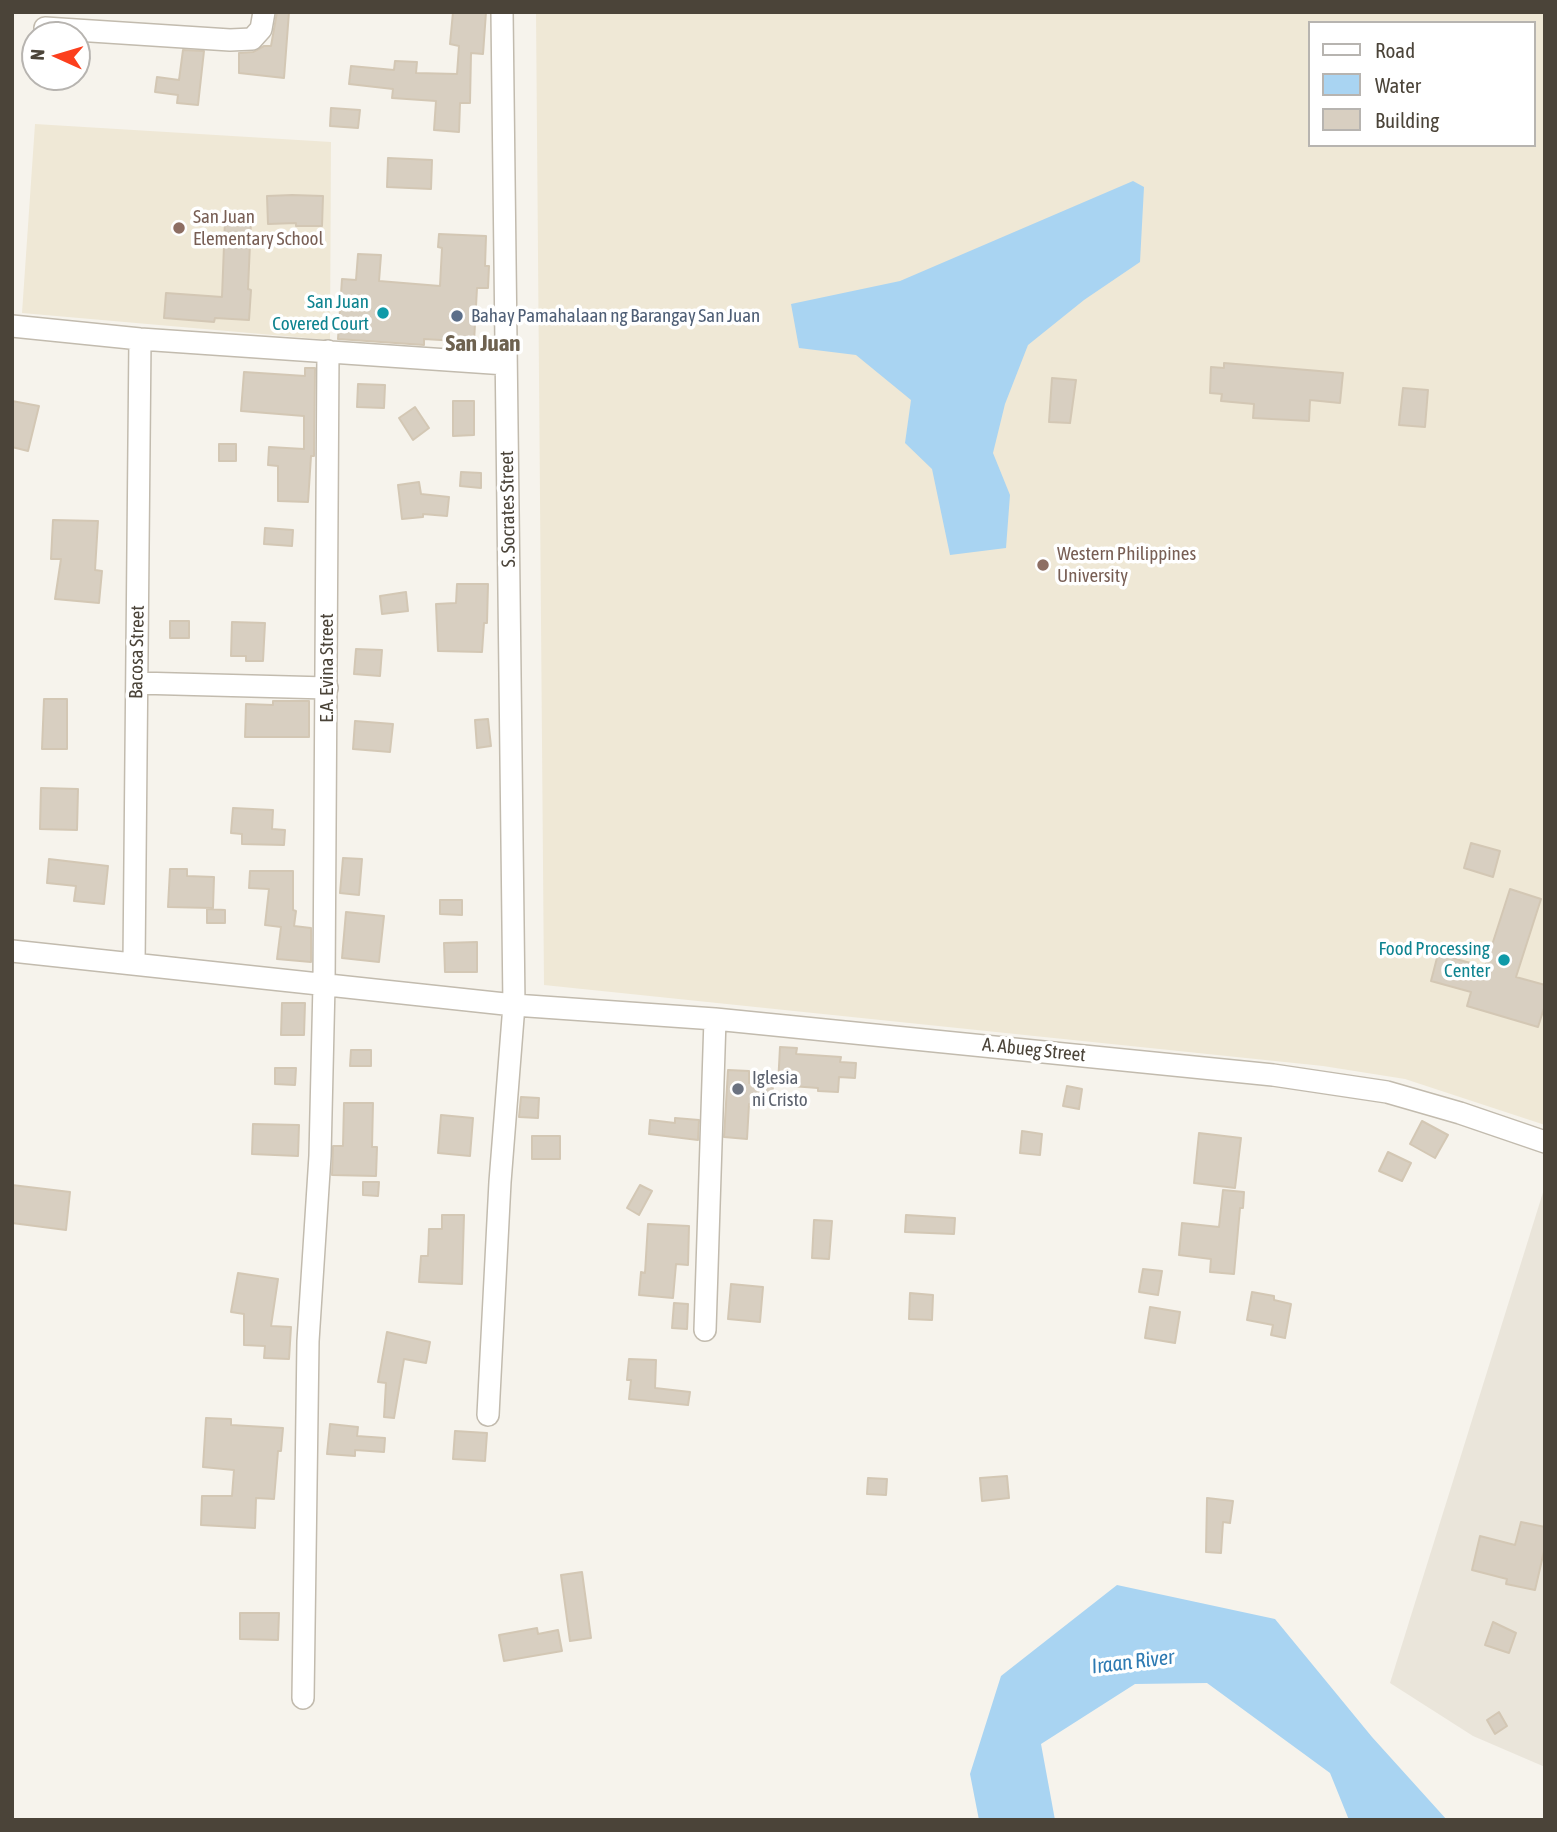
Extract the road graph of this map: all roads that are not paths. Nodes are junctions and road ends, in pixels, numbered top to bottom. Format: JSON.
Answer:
{"nodes":[{"id":1,"x":264,"y":12,"type":"edge"},
{"id":2,"x":502,"y":12,"type":"edge"},
{"id":3,"x":91,"y":31,"type":"edge"},
{"id":4,"x":12,"y":326,"type":"edge"},
{"id":5,"x":140,"y":339,"type":"junction"},
{"id":6,"x":328,"y":351,"type":"junction"},
{"id":7,"x":506,"y":364,"type":"junction"},
{"id":8,"x":137,"y":684,"type":"junction"},
{"id":9,"x":327,"y":688,"type":"junction"},
{"id":10,"x":12,"y":951,"type":"edge"},
{"id":11,"x":134,"y":964,"type":"junction"},
{"id":12,"x":324,"y":984,"type":"junction"},
{"id":13,"x":514,"y":1005,"type":"junction"},
{"id":14,"x":715,"y":1019,"type":"junction"},
{"id":15,"x":1545,"y":1142,"type":"edge"},
{"id":16,"x":705,"y":1330,"type":"dead end"},
{"id":17,"x":488,"y":1415,"type":"dead end"},
{"id":18,"x":303,"y":1698,"type":"dead end"}],
"edges":[{"from":1,"to":3,"type":"street"},
{"from":2,"to":7,"type":"street","name":"S. Socrates Street"},
{"from":4,"to":5,"type":"street"},
{"from":5,"to":6,"type":"street"},
{"from":5,"to":8,"type":"street","name":"Bacosa Street"},
{"from":6,"to":7,"type":"street"},
{"from":6,"to":9,"type":"street","name":"E.A. Evina Street"},
{"from":7,"to":13,"type":"street","name":"S. Socrates Street"},
{"from":8,"to":9,"type":"street"},
{"from":8,"to":11,"type":"street","name":"Bacosa Street"},
{"from":9,"to":12,"type":"street","name":"E.A. Evina Street"},
{"from":10,"to":11,"type":"street","name":"A. Abueg Street"},
{"from":11,"to":12,"type":"street","name":"A. Abueg Street"},
{"from":12,"to":13,"type":"street","name":"A. Abueg Street"},
{"from":12,"to":18,"type":"street","name":"E.A. Evina Street"},
{"from":13,"to":14,"type":"street","name":"A. Abueg Street"},
{"from":13,"to":17,"type":"street","name":"S. Socrates Street"},
{"from":14,"to":15,"type":"street","name":"A. Abueg Street"},
{"from":14,"to":16,"type":"street"}]}
